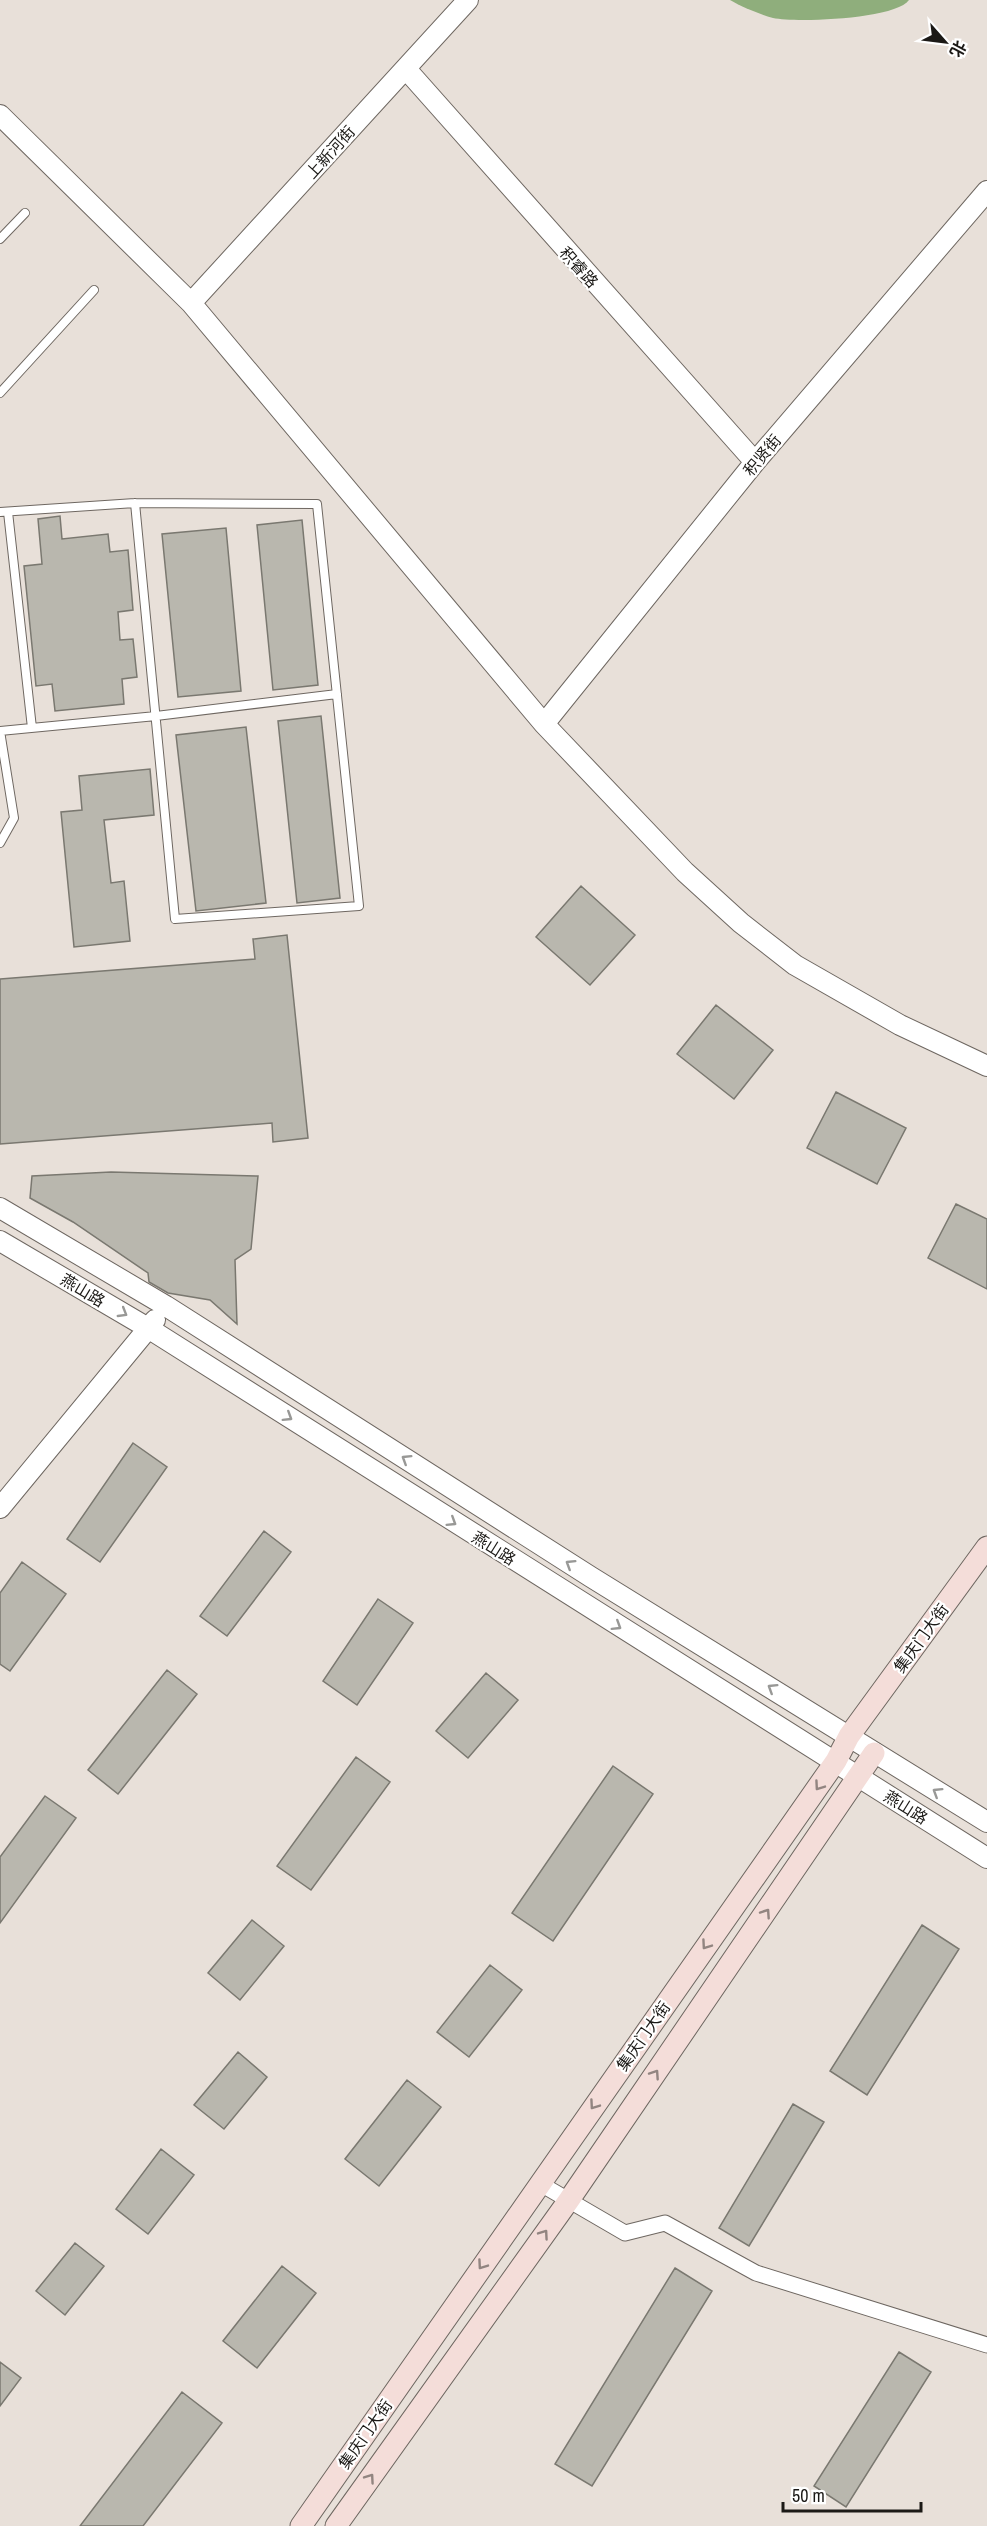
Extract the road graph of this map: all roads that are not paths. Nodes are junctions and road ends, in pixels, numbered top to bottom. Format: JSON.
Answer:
{"nodes":[{"id":1,"x":468,"y":0,"type":"edge"},
{"id":2,"x":406,"y":69,"type":"junction"},
{"id":3,"x":0,"y":115,"type":"edge"},
{"id":4,"x":987,"y":191,"type":"edge"},
{"id":5,"x":25,"y":213,"type":"dead end"},
{"id":6,"x":0,"y":239,"type":"edge"},
{"id":7,"x":94,"y":290,"type":"dead end"},
{"id":8,"x":191,"y":303,"type":"junction"},
{"id":9,"x":0,"y":393,"type":"edge"},
{"id":10,"x":755,"y":462,"type":"junction"},
{"id":11,"x":135,"y":503,"type":"junction"},
{"id":12,"x":4,"y":512,"type":"edge"},
{"id":13,"x":337,"y":694,"type":"junction"},
{"id":14,"x":156,"y":716,"type":"junction"},
{"id":15,"x":544,"y":724,"type":"junction"},
{"id":16,"x":32,"y":728,"type":"junction"},
{"id":17,"x":0,"y":731,"type":"edge"},
{"id":18,"x":0,"y":843,"type":"edge"},
{"id":19,"x":987,"y":1066,"type":"edge"},
{"id":20,"x":0,"y":1208,"type":"edge"},
{"id":21,"x":0,"y":1241,"type":"edge"},
{"id":22,"x":166,"y":1306,"type":"junction"},
{"id":23,"x":148,"y":1328,"type":"junction"},
{"id":24,"x":0,"y":1509,"type":"edge"},
{"id":25,"x":987,"y":1547,"type":"edge"},
{"id":26,"x":849,"y":1736,"type":"junction"},
{"id":27,"x":874,"y":1753,"type":"junction"},
{"id":28,"x":836,"y":1761,"type":"junction"},
{"id":29,"x":859,"y":1777,"type":"junction"},
{"id":30,"x":987,"y":1822,"type":"edge"},
{"id":31,"x":987,"y":1858,"type":"edge"},
{"id":32,"x":539,"y":2183,"type":"junction"},
{"id":33,"x":569,"y":2200,"type":"junction"},
{"id":34,"x":987,"y":2345,"type":"edge"},
{"id":35,"x":301,"y":2526,"type":"edge"},
{"id":36,"x":336,"y":2526,"type":"edge"}],
"edges":[{"from":1,"to":2,"type":"street","name":"上新河街"},
{"from":2,"to":8,"type":"street","name":"上新河街"},
{"from":2,"to":10,"type":"street","name":"积睿路"},
{"from":3,"to":8,"type":"street"},
{"from":4,"to":10,"type":"street","name":"积贤街"},
{"from":5,"to":6,"type":"lane"},
{"from":7,"to":9,"type":"lane"},
{"from":8,"to":15,"type":"street"},
{"from":10,"to":15,"type":"street","name":"积贤街"},
{"from":11,"to":12,"type":"lane"},
{"from":11,"to":13,"type":"lane"},
{"from":11,"to":14,"type":"lane"},
{"from":12,"to":16,"type":"lane"},
{"from":13,"to":14,"type":"lane"},
{"from":13,"to":14,"type":"lane"},
{"from":14,"to":16,"type":"lane"},
{"from":15,"to":19,"type":"street"},
{"from":16,"to":17,"type":"lane"},
{"from":17,"to":18,"type":"lane"},
{"from":20,"to":22,"type":"street","name":"燕山路"},
{"from":21,"to":23,"type":"street","name":"燕山路","one_way":true},
{"from":22,"to":23,"type":"street"},
{"from":26,"to":22,"type":"street","name":"燕山路","one_way":true},
{"from":23,"to":24,"type":"street"},
{"from":23,"to":28,"type":"street","name":"燕山路","one_way":true},
{"from":25,"to":26,"type":"main road","name":"集庆门大街"},
{"from":26,"to":27,"type":"street","name":"燕山路"},
{"from":26,"to":28,"type":"main road","name":"集庆门大街"},
{"from":27,"to":29,"type":"main road","name":"集庆门大街"},
{"from":30,"to":27,"type":"street","name":"燕山路","one_way":true},
{"from":28,"to":29,"type":"street","name":"燕山路"},
{"from":28,"to":32,"type":"main road","name":"集庆门大街","one_way":true},
{"from":29,"to":31,"type":"street","name":"燕山路"},
{"from":33,"to":29,"type":"main road","name":"集庆门大街","one_way":true},
{"from":32,"to":33,"type":"street"},
{"from":32,"to":35,"type":"main road","name":"集庆门大街","one_way":true},
{"from":33,"to":34,"type":"street"},
{"from":36,"to":33,"type":"main road","name":"集庆门大街","one_way":true}]}
